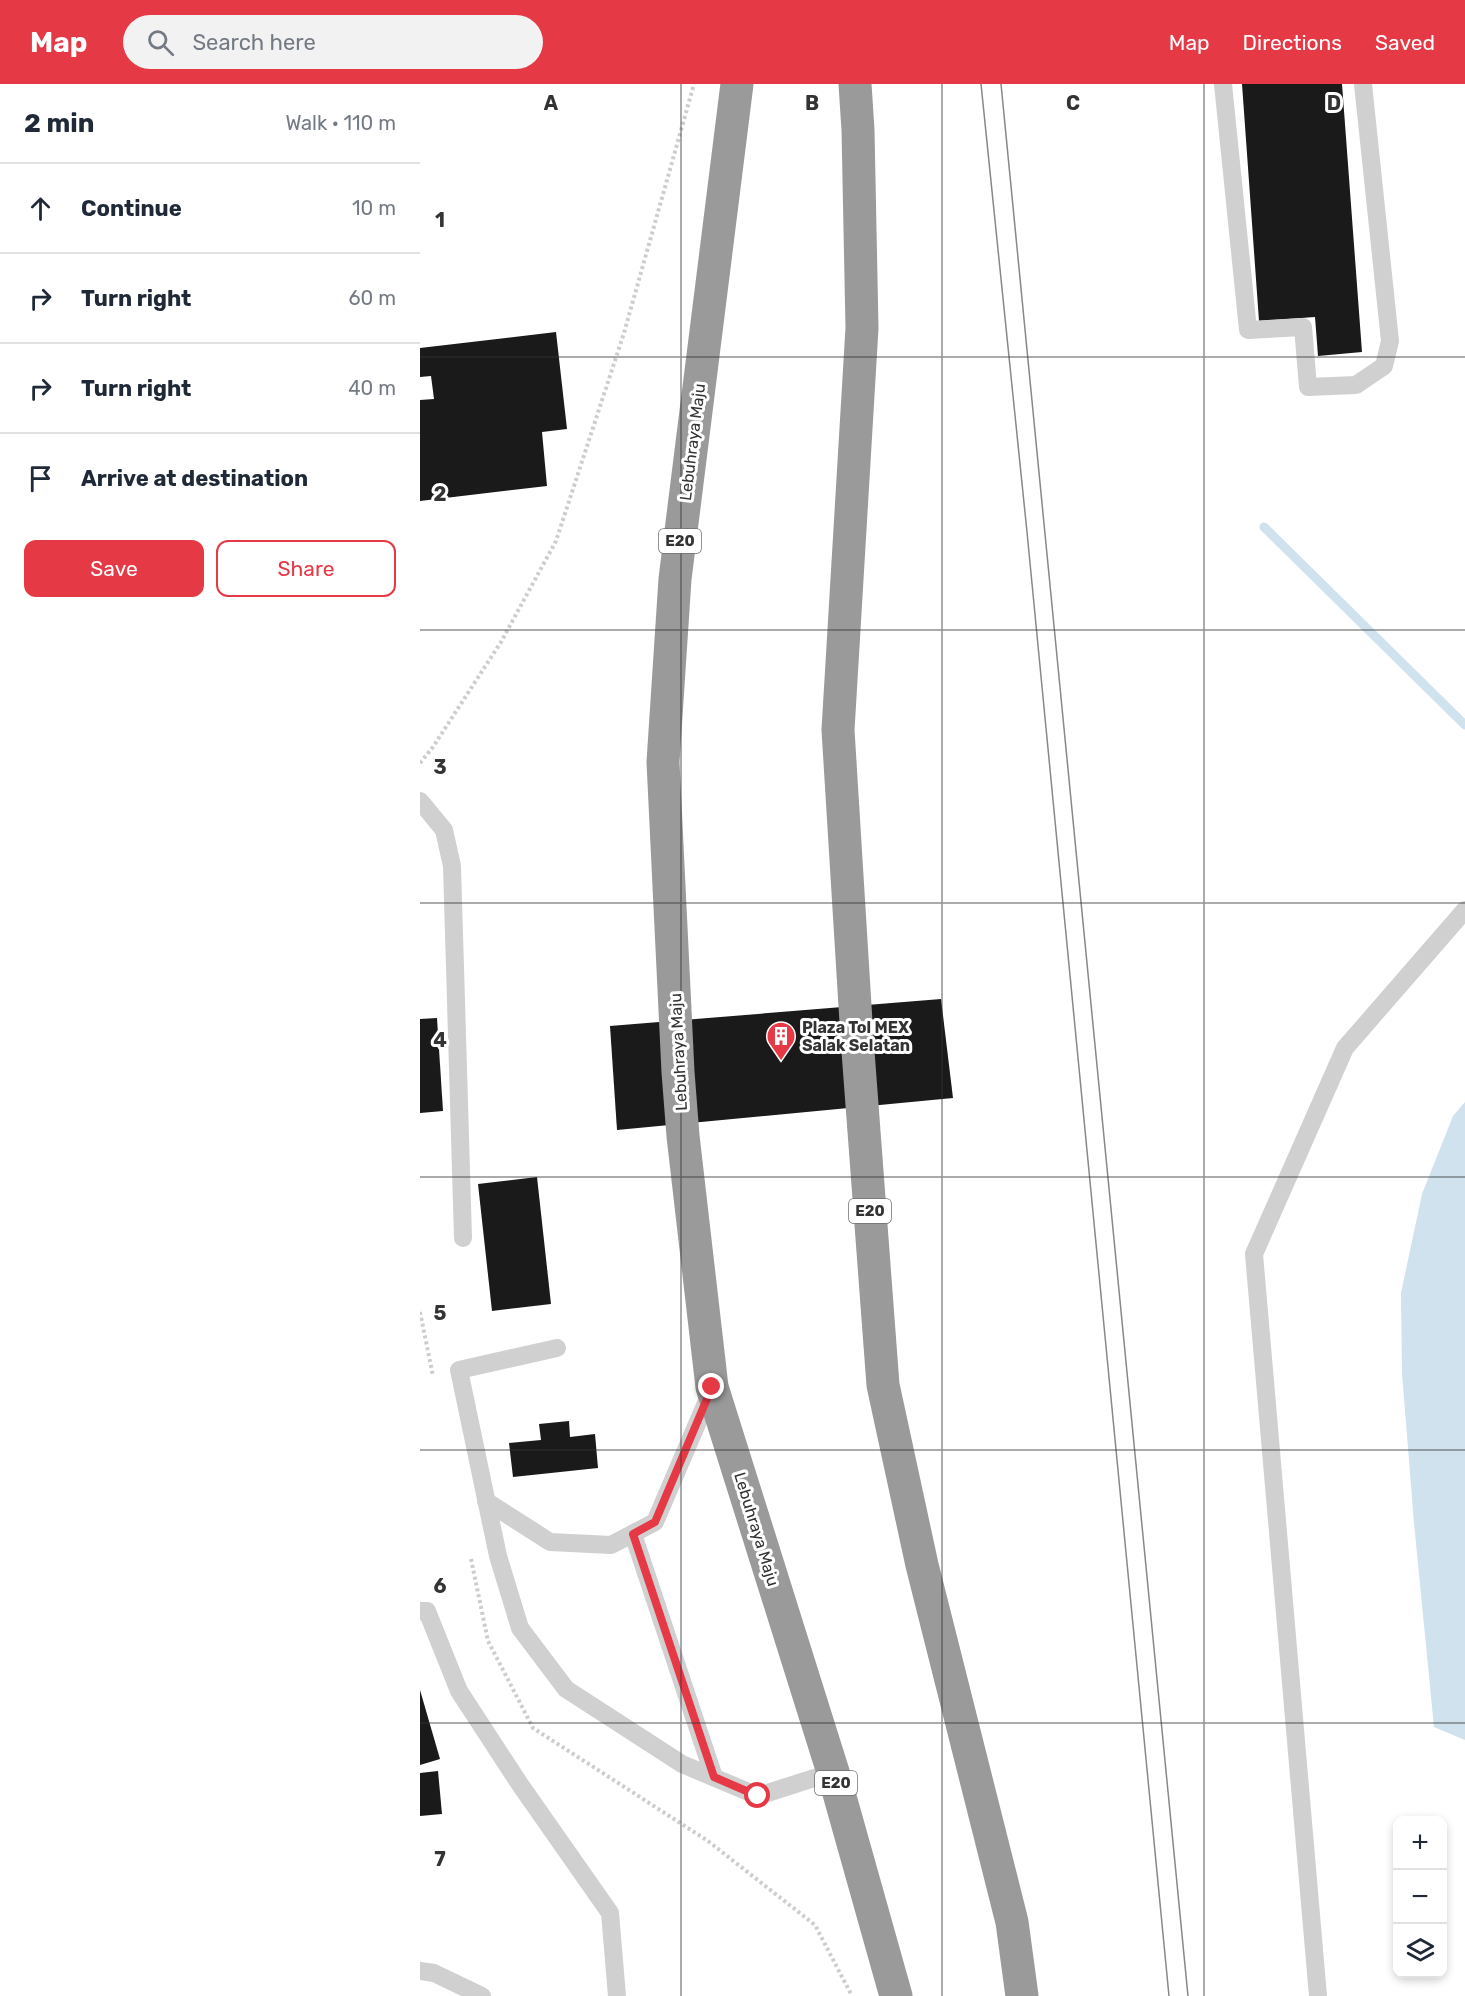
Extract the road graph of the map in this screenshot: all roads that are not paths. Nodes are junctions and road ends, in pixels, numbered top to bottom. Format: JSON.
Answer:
{"nodes":[{"id":1,"x":737,"y":84,"type":"edge"},
{"id":2,"x":855,"y":84,"type":"edge"},
{"id":3,"x":1223,"y":84,"type":"edge"},
{"id":4,"x":1363,"y":84,"type":"edge"},
{"id":5,"x":420,"y":801,"type":"edge"},
{"id":6,"x":1465,"y":910,"type":"edge"},
{"id":7,"x":463,"y":1238,"type":"dead end"},
{"id":8,"x":557,"y":1348,"type":"dead end"},
{"id":9,"x":712,"y":1387,"type":"junction"},
{"id":10,"x":486,"y":1501,"type":"junction"},
{"id":11,"x":633,"y":1534,"type":"junction"},
{"id":12,"x":420,"y":1611,"type":"edge"},
{"id":13,"x":833,"y":1772,"type":"junction"},
{"id":14,"x":714,"y":1777,"type":"junction"},
{"id":15,"x":420,"y":1971,"type":"edge"},
{"id":16,"x":482,"y":1996,"type":"edge"},
{"id":17,"x":617,"y":1996,"type":"edge"},
{"id":18,"x":896,"y":1996,"type":"edge"},
{"id":19,"x":1022,"y":1996,"type":"edge"},
{"id":20,"x":1318,"y":1996,"type":"edge"}],
"edges":[{"from":1,"to":9,"type":"highway","name":"Lebuhraya Maju","number":"E20"},
{"from":2,"to":19,"type":"highway","number":"E20"},
{"from":3,"to":4,"type":"lane"},
{"from":5,"to":7,"type":"lane"},
{"from":6,"to":20,"type":"lane"},
{"from":8,"to":10,"type":"lane"},
{"from":9,"to":11,"type":"lane"},
{"from":9,"to":13,"type":"highway","name":"Lebuhraya Maju","number":"E20"},
{"from":10,"to":11,"type":"lane"},
{"from":10,"to":14,"type":"lane"},
{"from":11,"to":14,"type":"lane"},
{"from":12,"to":17,"type":"lane"},
{"from":13,"to":14,"type":"lane"},
{"from":13,"to":18,"type":"highway","name":"Lebuhraya Maju","number":"E20"},
{"from":15,"to":16,"type":"lane"}]}
